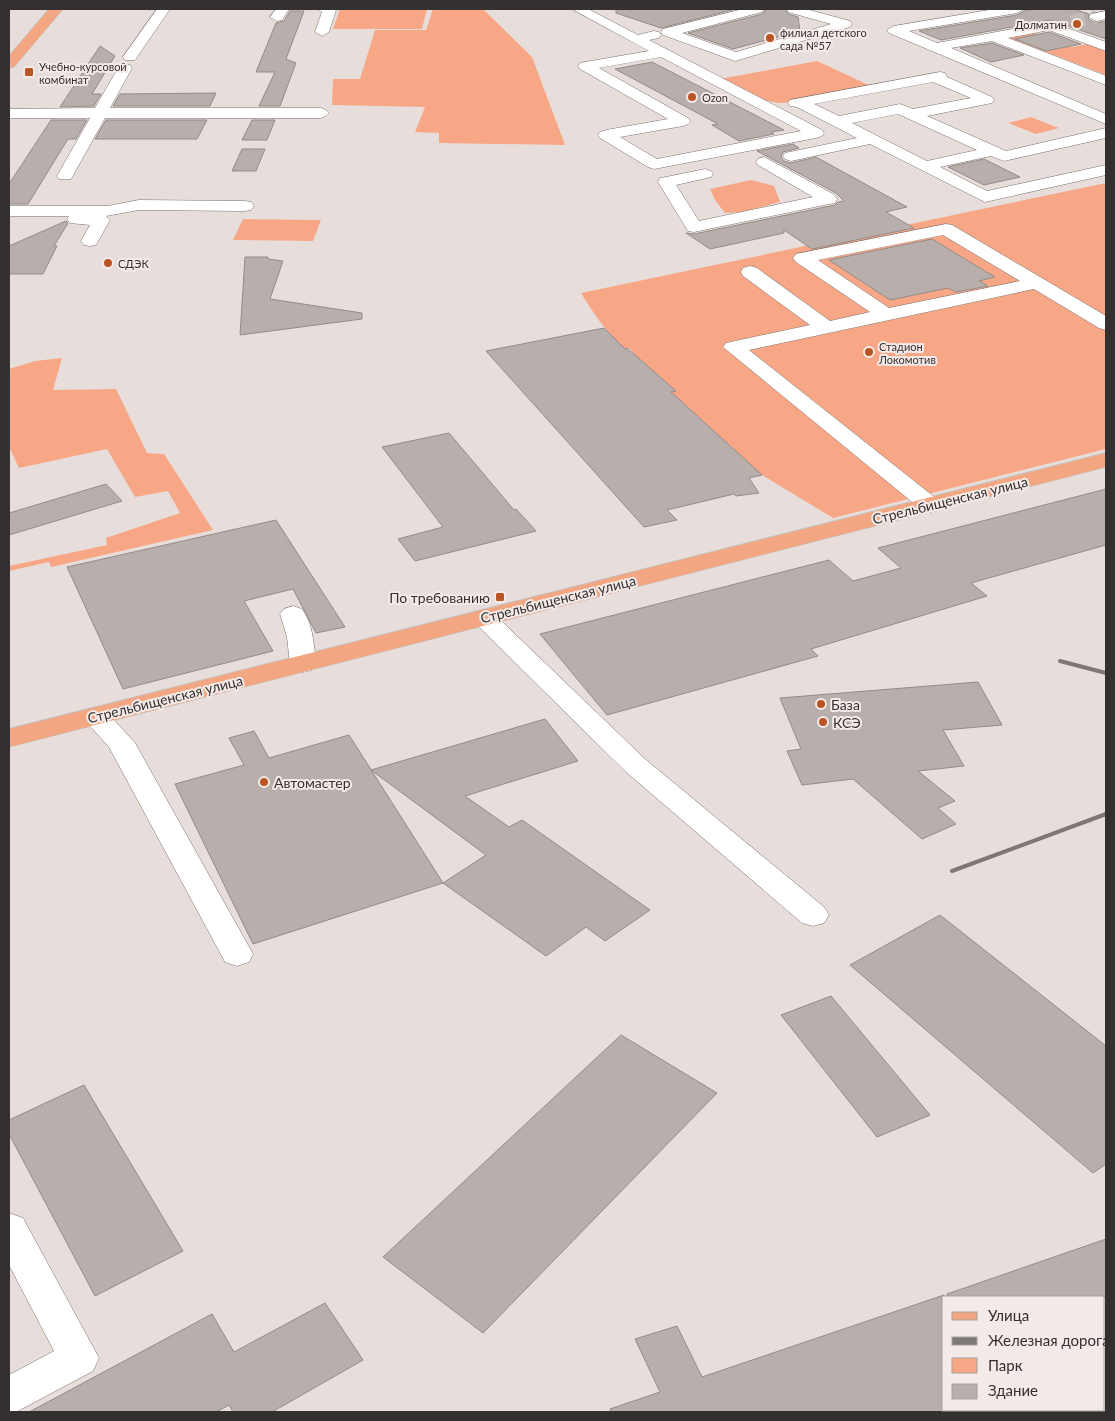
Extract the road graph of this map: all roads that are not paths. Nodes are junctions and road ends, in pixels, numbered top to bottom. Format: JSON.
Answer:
{"nodes":[{"id":1,"x":56,"y":9,"type":"edge"},
{"id":2,"x":163,"y":9,"type":"edge"},
{"id":3,"x":325,"y":9,"type":"edge"},
{"id":4,"x":579,"y":9,"type":"edge"},
{"id":5,"x":757,"y":9,"type":"edge"},
{"id":6,"x":793,"y":9,"type":"edge"},
{"id":7,"x":830,"y":9,"type":"edge"},
{"id":8,"x":1017,"y":9,"type":"edge"},
{"id":9,"x":811,"y":14,"type":"junction"},
{"id":10,"x":1070,"y":22,"type":"tunnel mouth"},
{"id":11,"x":1045,"y":26,"type":"junction"},
{"id":12,"x":322,"y":32,"type":"dead end"},
{"id":13,"x":668,"y":32,"type":"junction"},
{"id":14,"x":992,"y":36,"type":"junction"},
{"id":15,"x":1064,"y":37,"type":"tunnel mouth"},
{"id":16,"x":636,"y":39,"type":"junction"},
{"id":17,"x":1106,"y":46,"type":"edge"},
{"id":18,"x":936,"y":47,"type":"junction"},
{"id":19,"x":662,"y":53,"type":"junction"},
{"id":20,"x":9,"y":64,"type":"edge"},
{"id":21,"x":1106,"y":81,"type":"edge"},
{"id":22,"x":799,"y":102,"type":"junction"},
{"id":23,"x":770,"y":108,"type":"junction"},
{"id":24,"x":9,"y":113,"type":"edge"},
{"id":25,"x":100,"y":113,"type":"junction"},
{"id":26,"x":322,"y":113,"type":"dead end"},
{"id":27,"x":912,"y":114,"type":"junction"},
{"id":28,"x":1106,"y":119,"type":"edge"},
{"id":29,"x":838,"y":121,"type":"junction"},
{"id":30,"x":1106,"y":133,"type":"edge"},
{"id":31,"x":873,"y":139,"type":"junction"},
{"id":32,"x":993,"y":151,"type":"junction"},
{"id":33,"x":764,"y":162,"type":"junction"},
{"id":34,"x":744,"y":166,"type":"dead end"},
{"id":35,"x":925,"y":166,"type":"junction"},
{"id":36,"x":725,"y":170,"type":"dead end"},
{"id":37,"x":1106,"y":170,"type":"edge"},
{"id":38,"x":65,"y":176,"type":"dead end"},
{"id":39,"x":244,"y":206,"type":"dead end"},
{"id":40,"x":9,"y":211,"type":"edge"},
{"id":41,"x":9,"y":218,"type":"edge"},
{"id":42,"x":90,"y":240,"type":"dead end"},
{"id":43,"x":750,"y":272,"type":"dead end"},
{"id":44,"x":832,"y":278,"type":"junction"},
{"id":45,"x":1037,"y":283,"type":"junction"},
{"id":46,"x":775,"y":290,"type":"junction"},
{"id":47,"x":885,"y":314,"type":"junction"},
{"id":48,"x":1106,"y":324,"type":"edge"},
{"id":49,"x":826,"y":327,"type":"junction"},
{"id":50,"x":1106,"y":460,"type":"edge"},
{"id":51,"x":930,"y":505,"type":"junction"},
{"id":52,"x":293,"y":614,"type":"dead end"},
{"id":53,"x":484,"y":618,"type":"junction"},
{"id":54,"x":302,"y":664,"type":"junction"},
{"id":55,"x":95,"y":716,"type":"junction"},
{"id":56,"x":9,"y":738,"type":"edge"},
{"id":57,"x":813,"y":916,"type":"dead end"},
{"id":58,"x":237,"y":954,"type":"dead end"},
{"id":59,"x":9,"y":1229,"type":"edge"},
{"id":60,"x":9,"y":1396,"type":"edge"}],
"edges":[{"from":1,"to":20,"type":"main road"},
{"from":2,"to":25,"type":"street"},
{"from":3,"to":12,"type":"street"},
{"from":4,"to":16,"type":"street"},
{"from":5,"to":13,"type":"street"},
{"from":6,"to":9,"type":"street"},
{"from":7,"to":9,"type":"street"},
{"from":8,"to":18,"type":"street"},
{"from":9,"to":13,"type":"street"},
{"from":10,"to":11,"type":"street"},
{"from":11,"to":14,"type":"street"},
{"from":11,"to":15,"type":"street"},
{"from":11,"to":17,"type":"street"},
{"from":13,"to":16,"type":"street"},
{"from":14,"to":18,"type":"street"},
{"from":14,"to":21,"type":"street"},
{"from":16,"to":19,"type":"street"},
{"from":18,"to":28,"type":"street"},
{"from":19,"to":23,"type":"street"},
{"from":19,"to":23,"type":"street"},
{"from":22,"to":23,"type":"street"},
{"from":22,"to":27,"type":"street"},
{"from":22,"to":29,"type":"street"},
{"from":24,"to":25,"type":"street"},
{"from":25,"to":26,"type":"street"},
{"from":25,"to":38,"type":"street"},
{"from":27,"to":29,"type":"street"},
{"from":27,"to":32,"type":"street"},
{"from":29,"to":31,"type":"street"},
{"from":30,"to":32,"type":"street"},
{"from":31,"to":33,"type":"street"},
{"from":31,"to":35,"type":"street"},
{"from":32,"to":35,"type":"street"},
{"from":33,"to":34,"type":"street"},
{"from":33,"to":36,"type":"street"},
{"from":35,"to":37,"type":"street"},
{"from":39,"to":40,"type":"street"},
{"from":41,"to":42,"type":"street"},
{"from":43,"to":46,"type":"street"},
{"from":44,"to":45,"type":"street"},
{"from":44,"to":46,"type":"street"},
{"from":44,"to":47,"type":"street"},
{"from":45,"to":47,"type":"street"},
{"from":45,"to":48,"type":"street"},
{"from":46,"to":49,"type":"street"},
{"from":47,"to":49,"type":"street"},
{"from":49,"to":51,"type":"street"},
{"from":50,"to":51,"type":"main road","name":"Стрельбищенская улица"},
{"from":51,"to":53,"type":"main road","name":"Стрельбищенская улица"},
{"from":52,"to":54,"type":"street"},
{"from":53,"to":54,"type":"main road","name":"Стрельбищенская улица"},
{"from":53,"to":57,"type":"street"},
{"from":54,"to":55,"type":"main road","name":"Стрельбищенская улица"},
{"from":55,"to":56,"type":"main road","name":"Стрельбищенская улица"},
{"from":55,"to":58,"type":"street"},
{"from":59,"to":60,"type":"street"}]}
